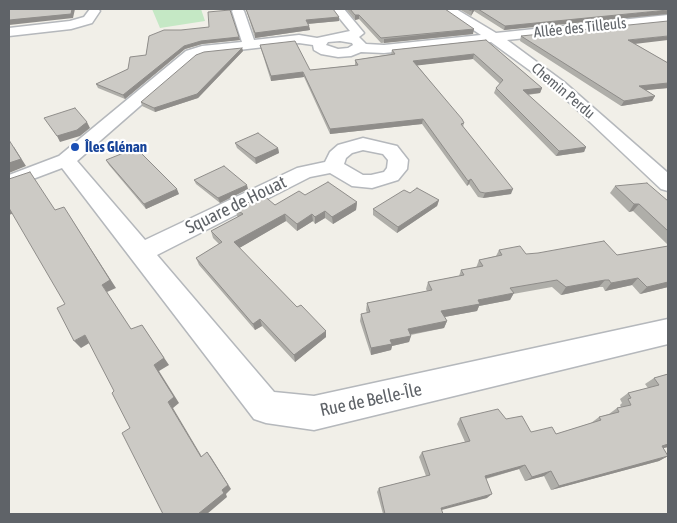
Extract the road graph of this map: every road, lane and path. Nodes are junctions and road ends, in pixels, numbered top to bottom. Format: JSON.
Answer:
{"nodes":[{"id":1,"x":338,"y":9,"type":"edge"},
{"id":2,"x":448,"y":9,"type":"edge"},
{"id":3,"x":94,"y":11,"type":"dead end"},
{"id":4,"x":238,"y":11,"type":"dead end"},
{"id":5,"x":603,"y":12,"type":"edge"},
{"id":6,"x":668,"y":19,"type":"edge"},
{"id":7,"x":624,"y":23,"type":"junction"},
{"id":8,"x":9,"y":32,"type":"edge"},
{"id":9,"x":346,"y":37,"type":"junction"},
{"id":10,"x":492,"y":37,"type":"junction"},
{"id":11,"x":320,"y":42,"type":"junction"},
{"id":12,"x":249,"y":44,"type":"junction"},
{"id":13,"x":358,"y":48,"type":"junction"},
{"id":14,"x":66,"y":160,"type":"junction"},
{"id":15,"x":334,"y":166,"type":"dead end"},
{"id":16,"x":9,"y":182,"type":"edge"},
{"id":17,"x":668,"y":184,"type":"edge"},
{"id":18,"x":141,"y":252,"type":"junction"},
{"id":19,"x":668,"y":332,"type":"edge"}],
"edges":[{"from":1,"to":9,"type":"street"},
{"from":2,"to":10,"type":"street","name":"Chemin Perdu"},
{"from":3,"to":8,"type":"street"},
{"from":4,"to":12,"type":"street"},
{"from":5,"to":7,"type":"street"},
{"from":6,"to":7,"type":"street","name":"Allée des Tilleuls"},
{"from":7,"to":10,"type":"street","name":"Allée des Tilleuls"},
{"from":9,"to":11,"type":"street"},
{"from":9,"to":13,"type":"street"},
{"from":10,"to":13,"type":"street","name":"Allée des Tilleuls"},
{"from":10,"to":17,"type":"street","name":"Chemin Perdu"},
{"from":11,"to":12,"type":"street"},
{"from":11,"to":13,"type":"street","name":"Allée des Tilleuls"},
{"from":12,"to":14,"type":"street"},
{"from":14,"to":16,"type":"street"},
{"from":14,"to":18,"type":"street","name":"Rue de Belle-Île"},
{"from":15,"to":18,"type":"street","name":"Square de Houat"},
{"from":18,"to":19,"type":"street","name":"Rue de Belle-Île"}]}
